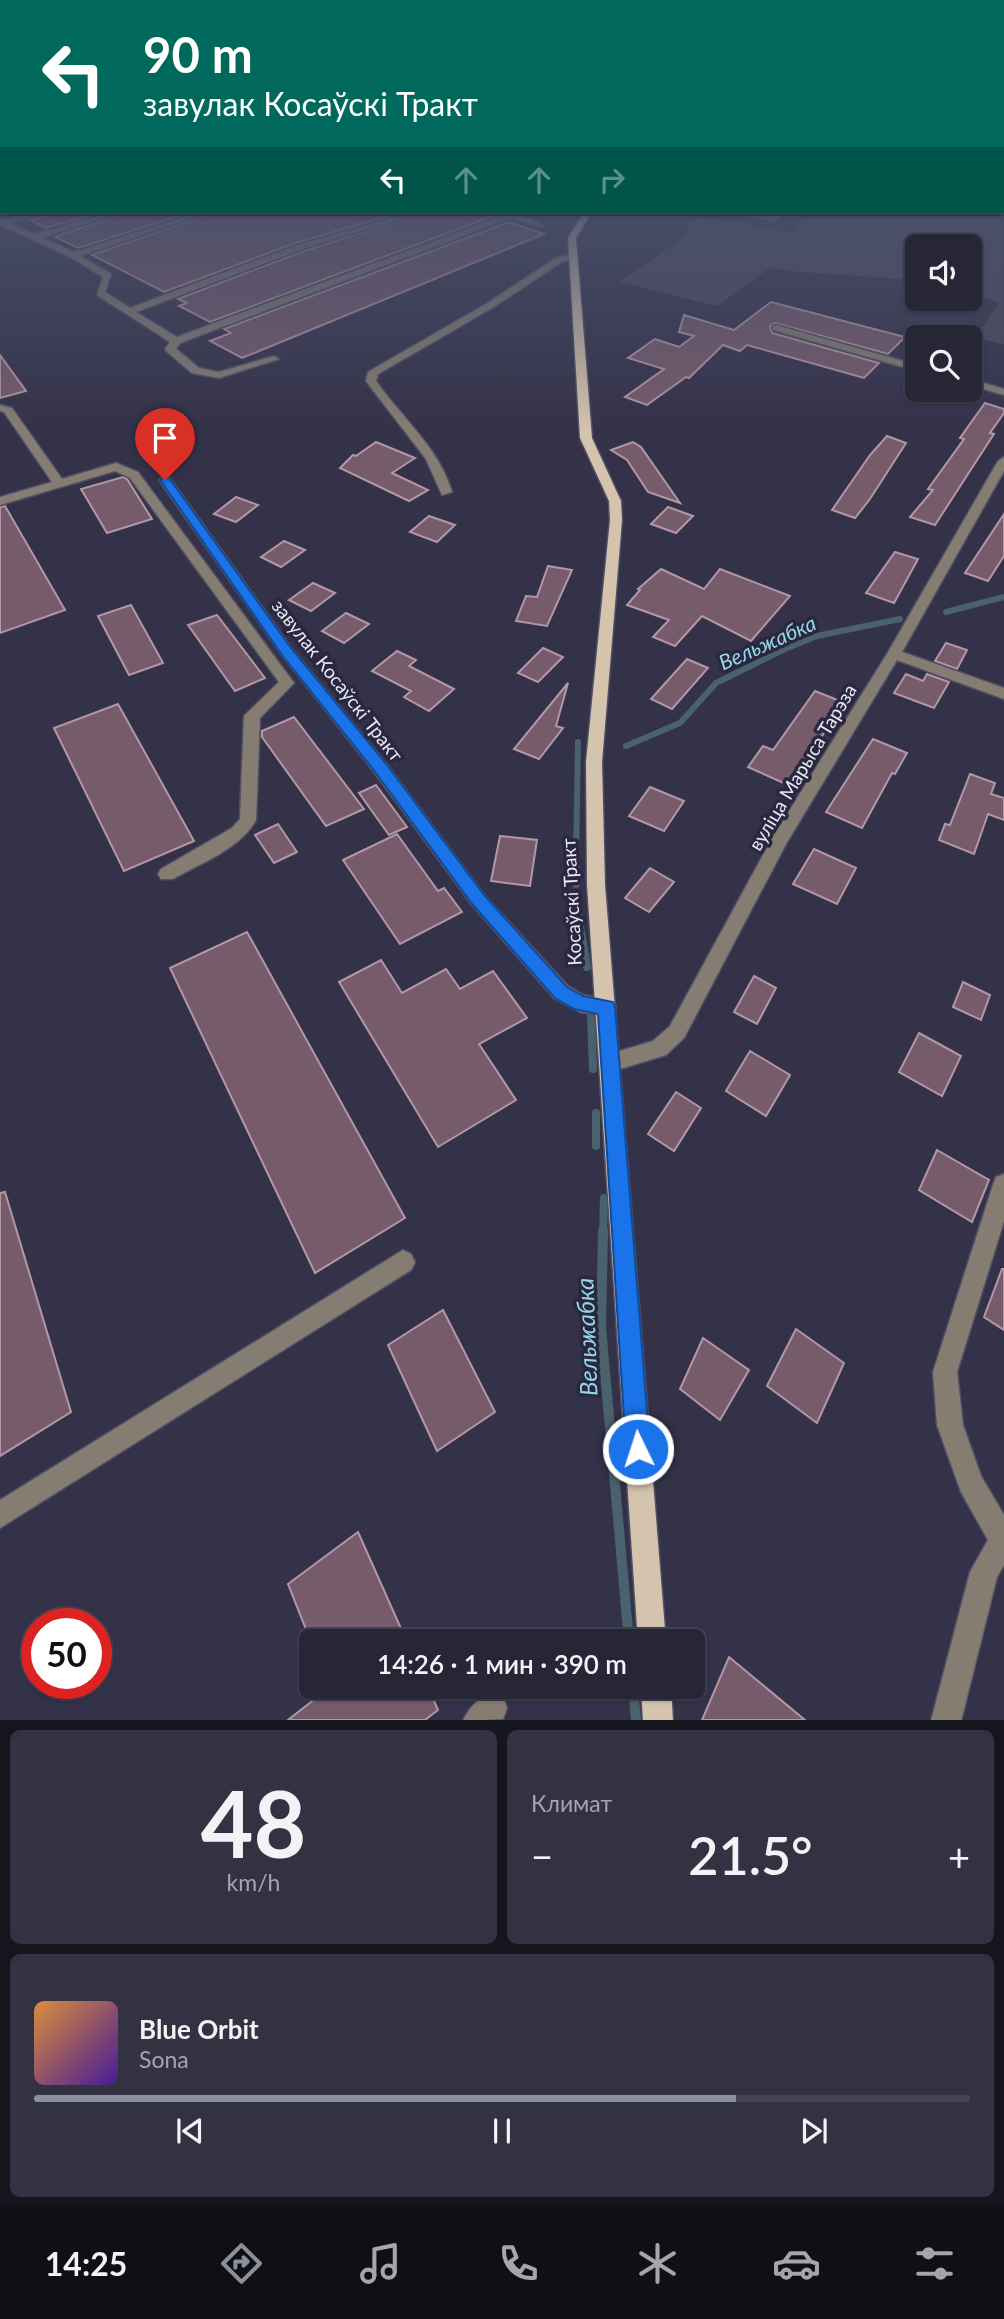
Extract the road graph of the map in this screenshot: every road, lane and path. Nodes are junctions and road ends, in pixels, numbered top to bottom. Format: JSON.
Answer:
{"nodes":[{"id":1,"x":97,"y":269,"type":"edge"},
{"id":2,"x":241,"y":269,"type":"edge"},
{"id":3,"x":361,"y":269,"type":"edge"},
{"id":4,"x":545,"y":269,"type":"edge"},
{"id":5,"x":575,"y":269,"type":"edge"},
{"id":6,"x":129,"y":311,"type":"junction"},
{"id":7,"x":776,"y":328,"type":"dead end"},
{"id":8,"x":176,"y":341,"type":"junction"},
{"id":9,"x":274,"y":359,"type":"dead end"},
{"id":10,"x":905,"y":365,"type":"edge"},
{"id":11,"x":982,"y":386,"type":"edge"},
{"id":12,"x":1004,"y":392,"type":"edge"},
{"id":13,"x":0,"y":408,"type":"edge"},
{"id":14,"x":1004,"y":461,"type":"edge"},
{"id":15,"x":165,"y":480,"type":"dead end"},
{"id":16,"x":60,"y":484,"type":"junction"},
{"id":17,"x":446,"y":492,"type":"dead end"},
{"id":18,"x":0,"y":501,"type":"edge"},
{"id":19,"x":894,"y":654,"type":"junction"},
{"id":20,"x":1004,"y":694,"type":"edge"},
{"id":21,"x":167,"y":874,"type":"dead end"},
{"id":22,"x":606,"y":1007,"type":"junction"},
{"id":23,"x":610,"y":1063,"type":"junction"},
{"id":24,"x":1004,"y":1185,"type":"edge"},
{"id":25,"x":403,"y":1262,"type":"dead end"},
{"id":26,"x":0,"y":1515,"type":"edge"},
{"id":27,"x":1004,"y":1539,"type":"edge"},
{"id":28,"x":651,"y":1629,"type":"edge"},
{"id":29,"x":657,"y":1699,"type":"edge"},
{"id":30,"x":658,"y":1720,"type":"edge"},
{"id":31,"x":946,"y":1720,"type":"edge"}],
"edges":[{"from":1,"to":6,"type":"street"},
{"from":2,"to":6,"type":"street"},
{"from":3,"to":8,"type":"street"},
{"from":4,"to":17,"type":"street"},
{"from":5,"to":22,"type":"main road","name":"Косаўскі Тракт"},
{"from":6,"to":8,"type":"street"},
{"from":7,"to":10,"type":"street"},
{"from":8,"to":9,"type":"street"},
{"from":11,"to":12,"type":"street"},
{"from":13,"to":16,"type":"street"},
{"from":14,"to":19,"type":"street","name":"вуліца Марыса Тарэза"},
{"from":15,"to":22,"type":"street","name":"завулак Косаўскі Тракт"},
{"from":16,"to":18,"type":"street"},
{"from":16,"to":21,"type":"street"},
{"from":19,"to":20,"type":"street"},
{"from":19,"to":23,"type":"street","name":"вуліца Марыса Тарэза"},
{"from":22,"to":23,"type":"main road","name":"Косаўскі Тракт"},
{"from":23,"to":28,"type":"main road","name":"Косаўскі Тракт"},
{"from":24,"to":27,"type":"street"},
{"from":25,"to":26,"type":"street"},
{"from":27,"to":31,"type":"street"},
{"from":29,"to":30,"type":"main road"}]}
